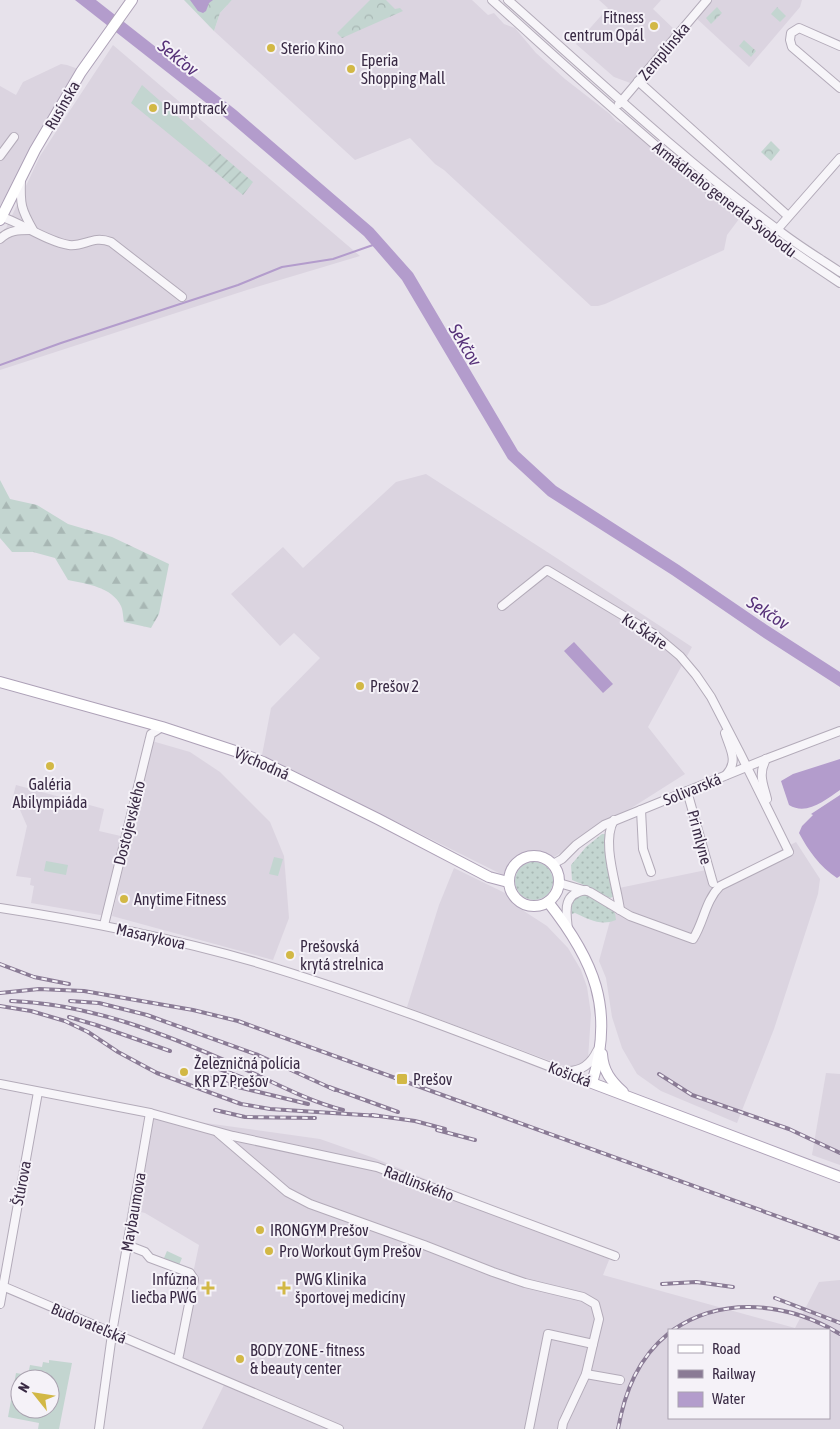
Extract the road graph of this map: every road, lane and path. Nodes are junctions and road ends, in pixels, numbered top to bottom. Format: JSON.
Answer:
{"nodes":[{"id":1,"x":492,"y":0,"type":"edge"},
{"id":2,"x":707,"y":0,"type":"edge"},
{"id":3,"x":512,"y":1,"type":"edge"},
{"id":4,"x":130,"y":2,"type":"edge"},
{"id":5,"x":506,"y":12,"type":"junction"},
{"id":6,"x":840,"y":46,"type":"edge"},
{"id":7,"x":638,"y":81,"type":"junction"},
{"id":8,"x":840,"y":88,"type":"edge"},
{"id":9,"x":621,"y":102,"type":"junction"},
{"id":10,"x":614,"y":109,"type":"junction"},
{"id":11,"x":14,"y":137,"type":"dead end"},
{"id":12,"x":0,"y":156,"type":"edge"},
{"id":13,"x":840,"y":158,"type":"edge"},
{"id":14,"x":21,"y":178,"type":"junction"},
{"id":15,"x":788,"y":216,"type":"junction"},
{"id":16,"x":1,"y":217,"type":"edge"},
{"id":17,"x":33,"y":230,"type":"junction"},
{"id":18,"x":777,"y":230,"type":"junction"},
{"id":19,"x":771,"y":237,"type":"junction"},
{"id":20,"x":0,"y":238,"type":"edge"},
{"id":21,"x":840,"y":272,"type":"edge"},
{"id":22,"x":840,"y":283,"type":"edge"},
{"id":23,"x":182,"y":297,"type":"dead end"},
{"id":24,"x":502,"y":606,"type":"dead end"},
{"id":25,"x":0,"y":682,"type":"edge"},
{"id":26,"x":716,"y":708,"type":"junction"},
{"id":27,"x":144,"y":722,"type":"junction"},
{"id":28,"x":162,"y":727,"type":"junction"},
{"id":29,"x":840,"y":732,"type":"edge"},
{"id":30,"x":151,"y":734,"type":"junction"},
{"id":31,"x":766,"y":759,"type":"junction"},
{"id":32,"x":747,"y":768,"type":"junction"},
{"id":33,"x":723,"y":777,"type":"junction"},
{"id":34,"x":687,"y":792,"type":"junction"},
{"id":35,"x":641,"y":810,"type":"junction"},
{"id":36,"x":614,"y":820,"type":"junction"},
{"id":37,"x":774,"y":820,"type":"junction"},
{"id":38,"x":553,"y":864,"type":"junction"},
{"id":39,"x":650,"y":872,"type":"dead end"},
{"id":40,"x":508,"y":882,"type":"junction"},
{"id":41,"x":713,"y":883,"type":"dead end"},
{"id":42,"x":559,"y":884,"type":"junction"},
{"id":43,"x":586,"y":890,"type":"junction"},
{"id":44,"x":548,"y":902,"type":"junction"},
{"id":45,"x":0,"y":908,"type":"edge"},
{"id":46,"x":620,"y":910,"type":"junction"},
{"id":47,"x":104,"y":925,"type":"junction"},
{"id":48,"x":568,"y":931,"type":"junction"},
{"id":49,"x":299,"y":976,"type":"joint"},
{"id":50,"x":601,"y":1041,"type":"junction"},
{"id":51,"x":563,"y":1072,"type":"junction"},
{"id":52,"x":592,"y":1083,"type":"junction"},
{"id":53,"x":0,"y":1084,"type":"edge"},
{"id":54,"x":38,"y":1092,"type":"junction"},
{"id":55,"x":628,"y":1096,"type":"junction"},
{"id":56,"x":150,"y":1113,"type":"junction"},
{"id":57,"x":217,"y":1132,"type":"junction"},
{"id":58,"x":840,"y":1176,"type":"edge"},
{"id":59,"x":127,"y":1245,"type":"junction"},
{"id":60,"x":615,"y":1256,"type":"dead end"},
{"id":61,"x":1,"y":1286,"type":"edge"},
{"id":62,"x":0,"y":1304,"type":"edge"},
{"id":63,"x":112,"y":1332,"type":"junction"},
{"id":64,"x":593,"y":1344,"type":"junction"},
{"id":65,"x":178,"y":1360,"type":"junction"},
{"id":66,"x":586,"y":1374,"type":"junction"},
{"id":67,"x":620,"y":1380,"type":"dead end"},
{"id":68,"x":98,"y":1429,"type":"edge"},
{"id":69,"x":339,"y":1429,"type":"edge"},
{"id":70,"x":529,"y":1429,"type":"edge"},
{"id":71,"x":562,"y":1429,"type":"edge"}],
"edges":[{"from":1,"to":5,"type":"street","name":"Armádneho generála Svobodu"},
{"from":2,"to":7,"type":"street","name":"Zemplínska"},
{"from":3,"to":5,"type":"street","name":"Armádneho generála Svobodu"},
{"from":3,"to":9,"type":"street","name":"Armádneho generála Svobodu"},
{"from":4,"to":14,"type":"main road","name":"Rusínska"},
{"from":5,"to":10,"type":"street","name":"Armádneho generála Svobodu"},
{"from":6,"to":8,"type":"street"},
{"from":7,"to":9,"type":"street","name":"Zemplínska"},
{"from":7,"to":15,"type":"street","name":"Armádneho generála Svobodu"},
{"from":9,"to":10,"type":"street"},
{"from":9,"to":18,"type":"street","name":"Armádneho generála Svobodu"},
{"from":10,"to":19,"type":"street","name":"Armádneho generála Svobodu"},
{"from":11,"to":12,"type":"street"},
{"from":13,"to":15,"type":"street"},
{"from":14,"to":16,"type":"main road","name":"Rusínska"},
{"from":14,"to":17,"type":"street"},
{"from":15,"to":18,"type":"street"},
{"from":16,"to":17,"type":"street","name":"Rusínska"},
{"from":17,"to":20,"type":"street"},
{"from":17,"to":23,"type":"street","name":"Rusínska"},
{"from":18,"to":19,"type":"street"},
{"from":18,"to":21,"type":"street","name":"Armádneho generála Svobodu"},
{"from":19,"to":22,"type":"street","name":"Armádneho generála Svobodu"},
{"from":24,"to":26,"type":"street","name":"Ku Škáre"},
{"from":25,"to":27,"type":"main road","name":"Východná"},
{"from":26,"to":32,"type":"street","name":"Ku Škáre"},
{"from":26,"to":33,"type":"street"},
{"from":27,"to":28,"type":"main road","name":"Východná"},
{"from":27,"to":30,"type":"street"},
{"from":28,"to":30,"type":"street"},
{"from":28,"to":40,"type":"main road","name":"Východná"},
{"from":29,"to":31,"type":"street","name":"Solivarská"},
{"from":30,"to":47,"type":"street","name":"Dostojevského"},
{"from":31,"to":32,"type":"street","name":"Solivarská"},
{"from":31,"to":37,"type":"street"},
{"from":32,"to":33,"type":"street","name":"Solivarská"},
{"from":32,"to":37,"type":"street"},
{"from":33,"to":34,"type":"street","name":"Solivarská"},
{"from":34,"to":35,"type":"street","name":"Solivarská"},
{"from":34,"to":41,"type":"street","name":"Pri mlyne"},
{"from":35,"to":36,"type":"street","name":"Solivarská"},
{"from":35,"to":39,"type":"street"},
{"from":36,"to":38,"type":"street","name":"Solivarská"},
{"from":36,"to":46,"type":"street"},
{"from":37,"to":46,"type":"street"},
{"from":38,"to":40,"type":"main road"},
{"from":38,"to":42,"type":"main road"},
{"from":40,"to":44,"type":"main road"},
{"from":42,"to":43,"type":"street"},
{"from":42,"to":44,"type":"main road"},
{"from":43,"to":46,"type":"street"},
{"from":43,"to":48,"type":"street"},
{"from":44,"to":48,"type":"main road"},
{"from":45,"to":47,"type":"street","name":"Masarykova"},
{"from":47,"to":49,"type":"street","name":"Masarykova"},
{"from":48,"to":50,"type":"main road"},
{"from":49,"to":51,"type":"street","name":"Košická"},
{"from":50,"to":51,"type":"street"},
{"from":50,"to":52,"type":"main road"},
{"from":50,"to":55,"type":"main road"},
{"from":51,"to":52,"type":"street","name":"Košická"},
{"from":52,"to":55,"type":"main road","name":"Košická"},
{"from":53,"to":54,"type":"street","name":"Radlinského"},
{"from":54,"to":56,"type":"street","name":"Radlinského"},
{"from":54,"to":61,"type":"street","name":"Štúrova"},
{"from":55,"to":58,"type":"main road","name":"Košická"},
{"from":56,"to":57,"type":"street","name":"Radlinského"},
{"from":56,"to":59,"type":"street","name":"Maybaumova"},
{"from":57,"to":60,"type":"street","name":"Radlinského"},
{"from":57,"to":64,"type":"street","name":"Radlinského"},
{"from":59,"to":63,"type":"street","name":"Maybaumova"},
{"from":59,"to":65,"type":"street"},
{"from":61,"to":62,"type":"street","name":"Štúrova"},
{"from":61,"to":63,"type":"street","name":"Budovateľská"},
{"from":63,"to":65,"type":"street","name":"Budovateľská"},
{"from":63,"to":68,"type":"street","name":"Maybaumova"},
{"from":64,"to":66,"type":"street"},
{"from":64,"to":70,"type":"street"},
{"from":65,"to":69,"type":"street","name":"Budovateľská"},
{"from":66,"to":67,"type":"street"},
{"from":66,"to":71,"type":"street"}]}
